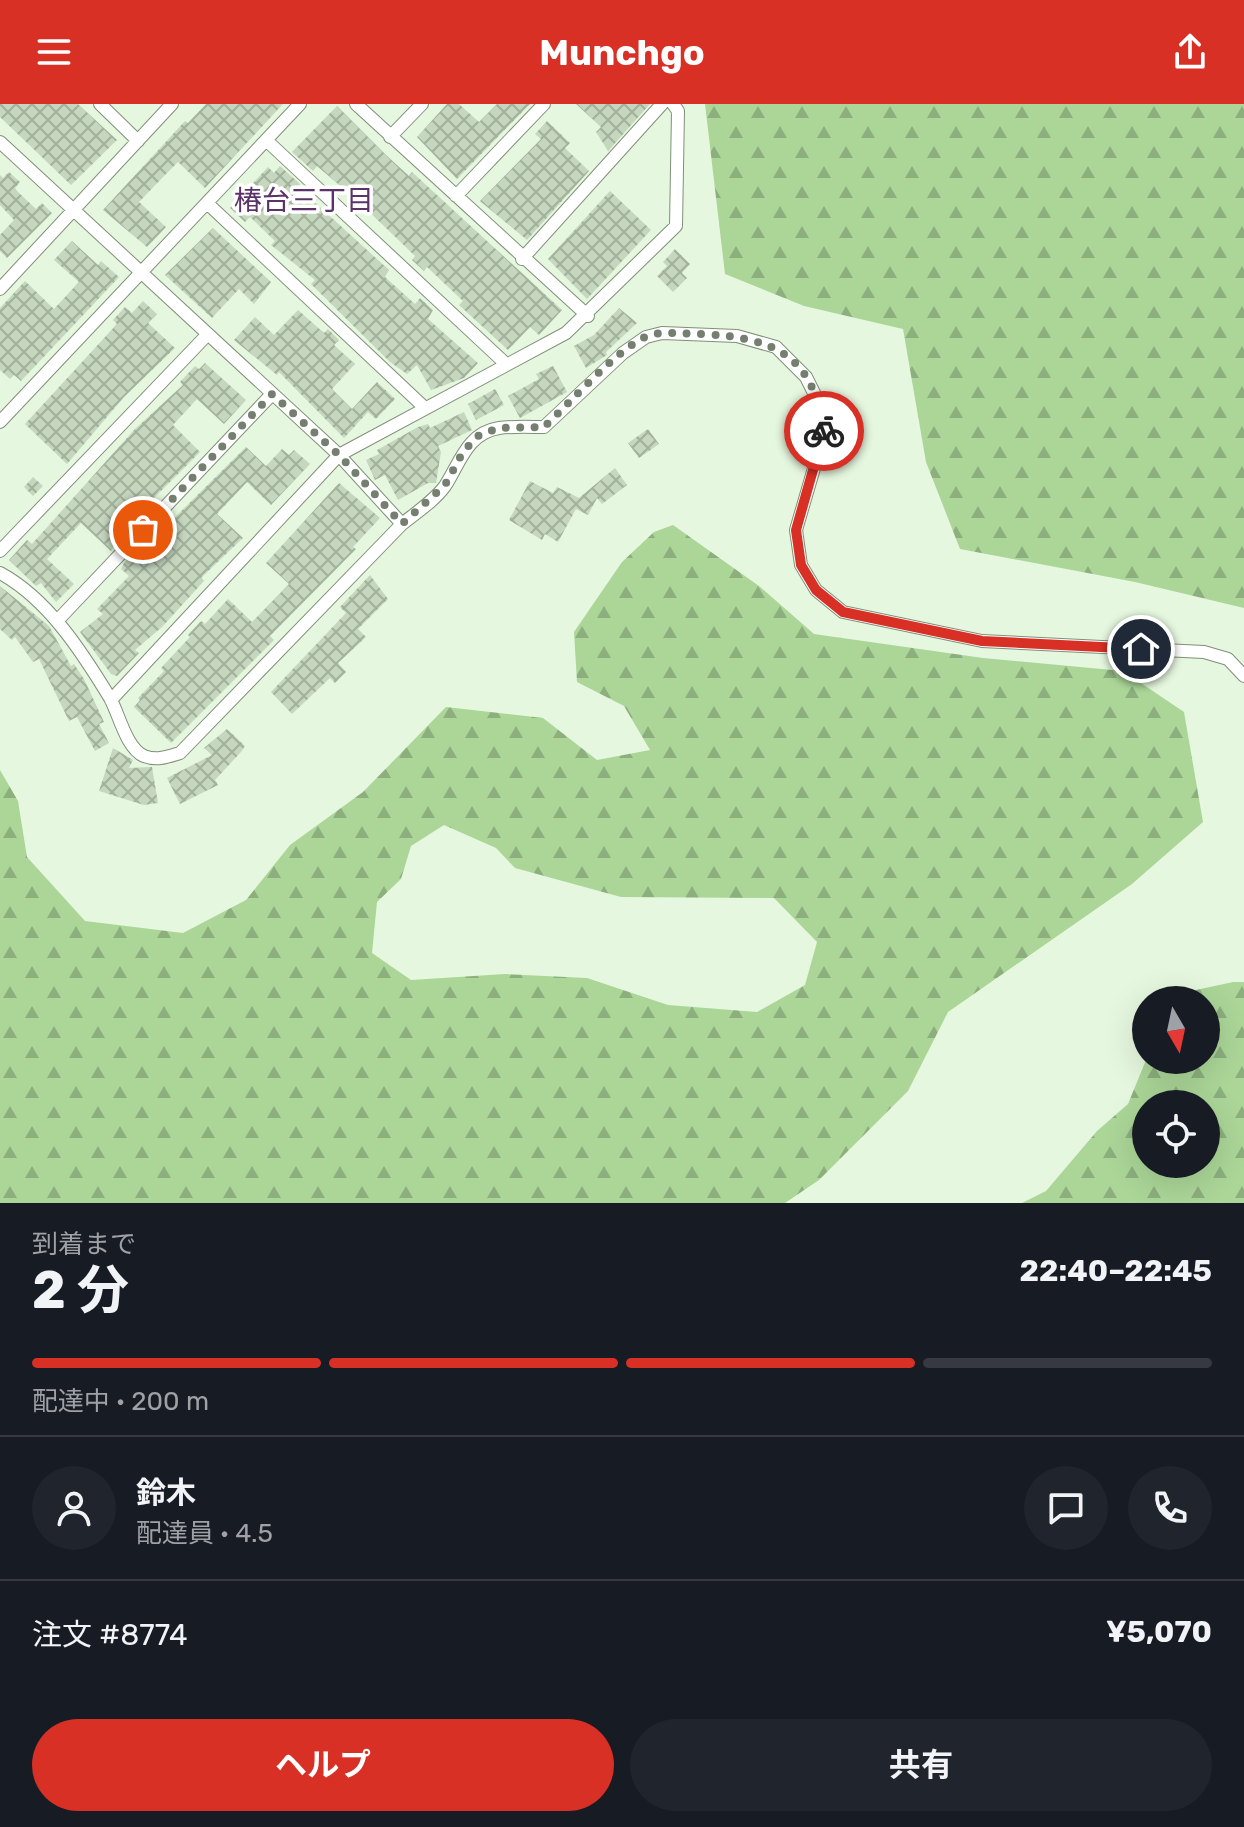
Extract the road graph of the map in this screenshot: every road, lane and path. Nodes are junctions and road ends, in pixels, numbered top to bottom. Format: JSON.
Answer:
{"nodes":[{"id":1,"x":100,"y":104,"type":"edge"},
{"id":2,"x":172,"y":104,"type":"edge"},
{"id":3,"x":300,"y":104,"type":"edge"},
{"id":4,"x":356,"y":104,"type":"edge"},
{"id":5,"x":422,"y":104,"type":"edge"},
{"id":6,"x":544,"y":104,"type":"edge"},
{"id":7,"x":662,"y":104,"type":"edge"},
{"id":8,"x":673,"y":104,"type":"edge"},
{"id":9,"x":390,"y":137,"type":"junction"},
{"id":10,"x":266,"y":140,"type":"junction"},
{"id":11,"x":138,"y":141,"type":"junction"},
{"id":12,"x":0,"y":142,"type":"edge"},
{"id":13,"x":456,"y":196,"type":"junction"},
{"id":14,"x":207,"y":203,"type":"junction"},
{"id":15,"x":73,"y":211,"type":"junction"},
{"id":16,"x":522,"y":259,"type":"junction"},
{"id":17,"x":141,"y":274,"type":"junction"},
{"id":18,"x":3,"y":281,"type":"edge"},
{"id":19,"x":588,"y":316,"type":"junction"},
{"id":20,"x":207,"y":335,"type":"junction"},
{"id":21,"x":506,"y":364,"type":"junction"},
{"id":22,"x":272,"y":394,"type":"junction"},
{"id":23,"x":425,"y":408,"type":"junction"},
{"id":24,"x":0,"y":422,"type":"edge"},
{"id":25,"x":339,"y":455,"type":"junction"},
{"id":26,"x":402,"y":524,"type":"junction"},
{"id":27,"x":0,"y":551,"type":"edge"},
{"id":28,"x":0,"y":573,"type":"edge"},
{"id":29,"x":57,"y":621,"type":"junction"},
{"id":30,"x":1244,"y":676,"type":"edge"},
{"id":31,"x":111,"y":700,"type":"junction"}],
"edges":[{"from":1,"to":11,"type":"street"},
{"from":2,"to":11,"type":"street"},
{"from":3,"to":10,"type":"street"},
{"from":4,"to":9,"type":"street"},
{"from":5,"to":9,"type":"street"},
{"from":6,"to":13,"type":"street"},
{"from":7,"to":16,"type":"street"},
{"from":8,"to":19,"type":"street"},
{"from":9,"to":13,"type":"street"},
{"from":10,"to":14,"type":"street"},
{"from":10,"to":21,"type":"street"},
{"from":11,"to":15,"type":"street"},
{"from":12,"to":15,"type":"street"},
{"from":13,"to":16,"type":"street"},
{"from":14,"to":17,"type":"street"},
{"from":14,"to":23,"type":"street"},
{"from":15,"to":17,"type":"street"},
{"from":15,"to":18,"type":"street"},
{"from":16,"to":19,"type":"street"},
{"from":17,"to":20,"type":"street"},
{"from":17,"to":24,"type":"street"},
{"from":19,"to":21,"type":"street"},
{"from":20,"to":22,"type":"street"},
{"from":20,"to":27,"type":"street"},
{"from":21,"to":23,"type":"street"},
{"from":22,"to":25,"type":"street"},
{"from":22,"to":29,"type":"street"},
{"from":23,"to":25,"type":"street"},
{"from":25,"to":26,"type":"street"},
{"from":25,"to":31,"type":"street"},
{"from":26,"to":30,"type":"street"},
{"from":26,"to":31,"type":"street"},
{"from":28,"to":29,"type":"street"},
{"from":29,"to":31,"type":"street"}]}
